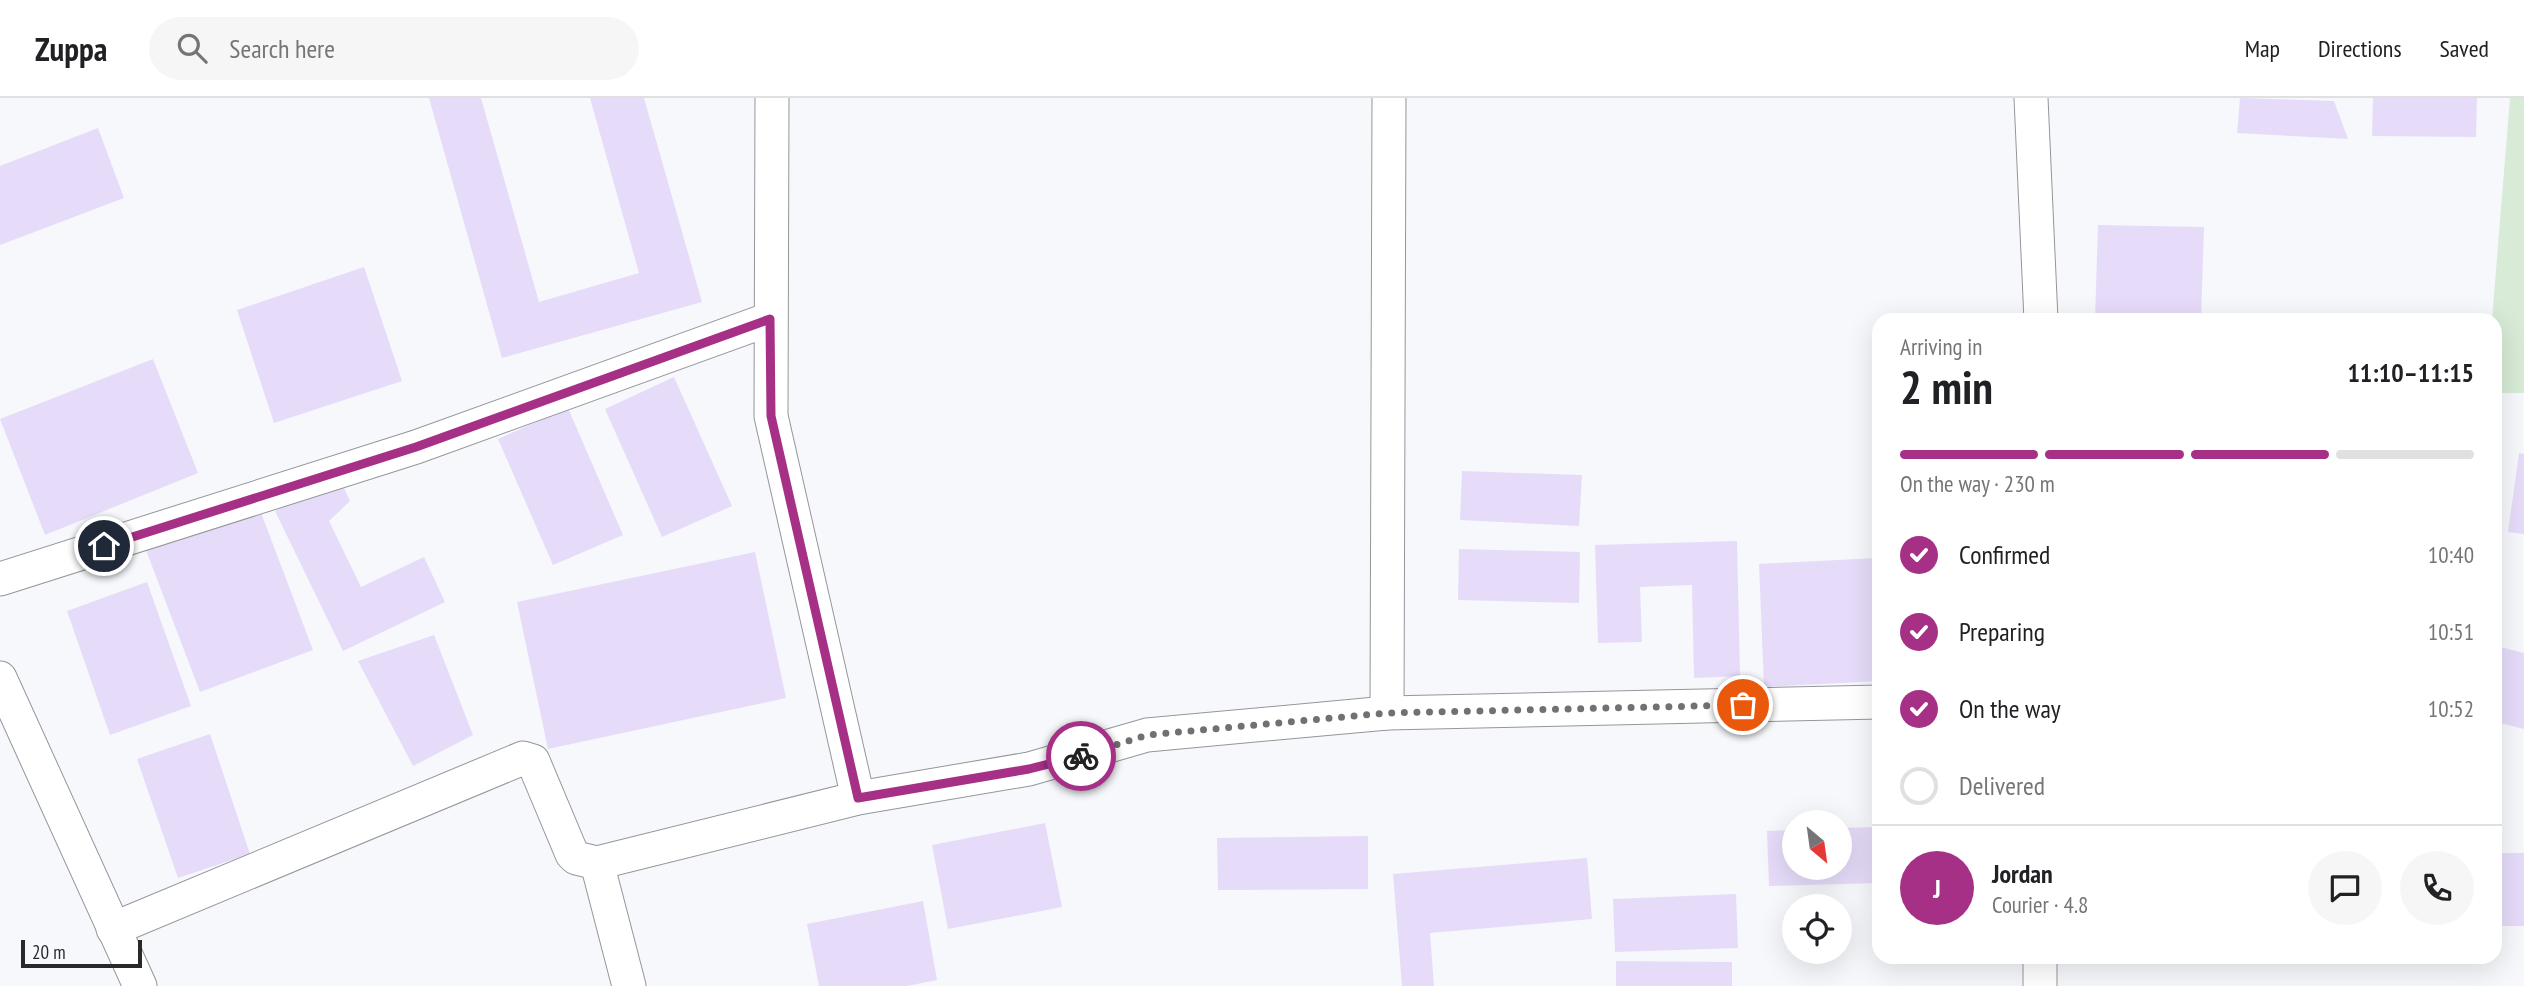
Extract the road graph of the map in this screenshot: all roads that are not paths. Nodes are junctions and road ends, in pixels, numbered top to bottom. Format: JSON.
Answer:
{"nodes":[{"id":1,"x":772,"y":98,"type":"edge"},
{"id":2,"x":1389,"y":98,"type":"edge"},
{"id":3,"x":2031,"y":98,"type":"edge"},
{"id":4,"x":2041,"y":313,"type":"edge"},
{"id":5,"x":770,"y":319,"type":"junction"},
{"id":6,"x":0,"y":579,"type":"edge"},
{"id":7,"x":0,"y":678,"type":"edge"},
{"id":8,"x":1872,"y":702,"type":"edge"},
{"id":9,"x":1387,"y":713,"type":"junction"},
{"id":10,"x":858,"y":798,"type":"junction"},
{"id":11,"x":597,"y":863,"type":"junction"},
{"id":12,"x":113,"y":929,"type":"junction"},
{"id":13,"x":2040,"y":964,"type":"edge"},
{"id":14,"x":140,"y":986,"type":"edge"},
{"id":15,"x":629,"y":986,"type":"edge"},
{"id":16,"x":2040,"y":986,"type":"edge"}],
"edges":[{"from":1,"to":5,"type":"street"},
{"from":2,"to":9,"type":"street"},
{"from":3,"to":4,"type":"street"},
{"from":5,"to":6,"type":"street"},
{"from":5,"to":10,"type":"street"},
{"from":7,"to":12,"type":"street"},
{"from":8,"to":9,"type":"street"},
{"from":9,"to":10,"type":"street"},
{"from":10,"to":11,"type":"street"},
{"from":11,"to":12,"type":"street"},
{"from":11,"to":15,"type":"street"},
{"from":12,"to":14,"type":"street"},
{"from":13,"to":16,"type":"street"}]}
